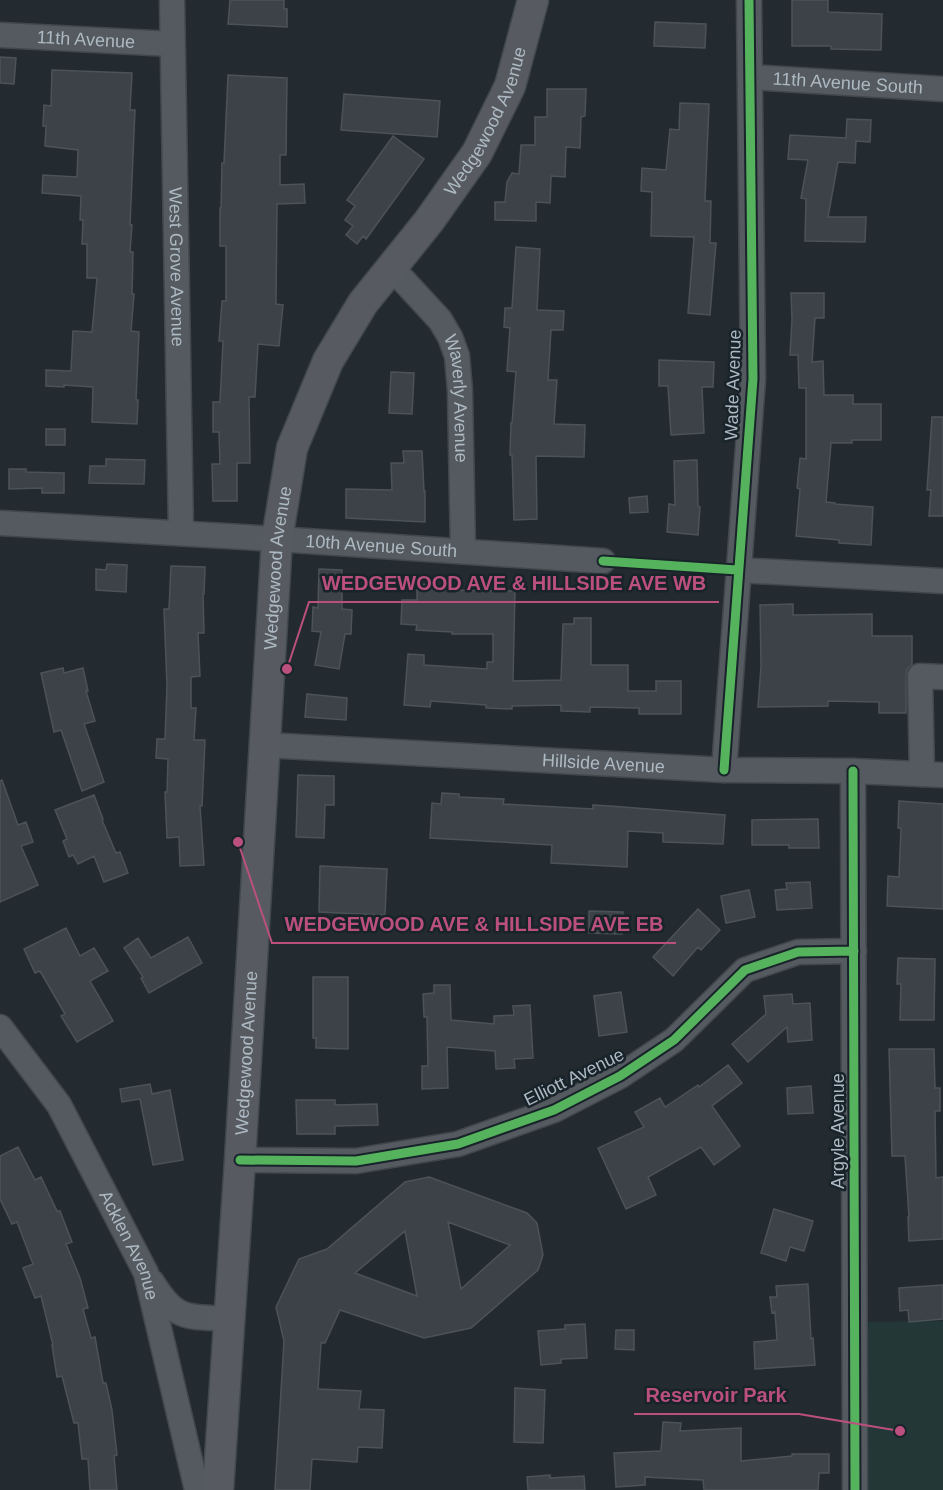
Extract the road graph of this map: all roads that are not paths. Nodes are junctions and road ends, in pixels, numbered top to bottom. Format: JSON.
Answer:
{"nodes":[{"id":1,"x":172,"y":0,"type":"edge"},
{"id":2,"x":533,"y":0,"type":"edge"},
{"id":3,"x":749,"y":0,"type":"edge"},
{"id":4,"x":0,"y":35,"type":"edge"},
{"id":5,"x":172,"y":44,"type":"junction"},
{"id":6,"x":750,"y":77,"type":"junction"},
{"id":7,"x":943,"y":89,"type":"edge"},
{"id":8,"x":392,"y":268,"type":"junction"},
{"id":9,"x":0,"y":523,"type":"edge"},
{"id":10,"x":181,"y":533,"type":"junction"},
{"id":11,"x":276,"y":539,"type":"junction"},
{"id":12,"x":463,"y":551,"type":"junction"},
{"id":13,"x":603,"y":561,"type":"dead end"},
{"id":14,"x":737,"y":570,"type":"junction"},
{"id":15,"x":943,"y":581,"type":"edge"},
{"id":16,"x":943,"y":677,"type":"edge"},
{"id":17,"x":265,"y":745,"type":"junction"},
{"id":18,"x":724,"y":771,"type":"junction"},
{"id":19,"x":853,"y":771,"type":"junction"},
{"id":20,"x":932,"y":775,"type":"edge"},
{"id":21,"x":854,"y":951,"type":"junction"},
{"id":22,"x":0,"y":1027,"type":"edge"},
{"id":23,"x":240,"y":1160,"type":"junction"},
{"id":24,"x":146,"y":1273,"type":"junction"},
{"id":25,"x":228,"y":1319,"type":"junction"},
{"id":26,"x":197,"y":1490,"type":"edge"},
{"id":27,"x":218,"y":1490,"type":"edge"},
{"id":28,"x":855,"y":1490,"type":"edge"}],
"edges":[{"from":1,"to":5,"type":"street","name":"West Grove Avenue"},
{"from":2,"to":8,"type":"main road","name":"Wedgewood Avenue"},
{"from":3,"to":6,"type":"street","name":"Wade Avenue"},
{"from":4,"to":5,"type":"street","name":"11th Avenue"},
{"from":5,"to":10,"type":"street","name":"West Grove Avenue"},
{"from":6,"to":7,"type":"street","name":"11th Avenue South"},
{"from":6,"to":14,"type":"street","name":"Wade Avenue"},
{"from":8,"to":11,"type":"main road","name":"Wedgewood Avenue"},
{"from":8,"to":12,"type":"street","name":"Waverly Avenue"},
{"from":9,"to":10,"type":"street","name":"10th Avenue South"},
{"from":10,"to":11,"type":"street","name":"10th Avenue South"},
{"from":11,"to":12,"type":"street","name":"10th Avenue South"},
{"from":11,"to":17,"type":"main road","name":"Wedgewood Avenue"},
{"from":12,"to":13,"type":"street","name":"10th Avenue South"},
{"from":14,"to":15,"type":"street"},
{"from":14,"to":18,"type":"street","name":"Wade Avenue"},
{"from":16,"to":20,"type":"street"},
{"from":17,"to":18,"type":"street","name":"Hillside Avenue"},
{"from":17,"to":23,"type":"main road","name":"Wedgewood Avenue"},
{"from":18,"to":19,"type":"street","name":"Hillside Avenue"},
{"from":19,"to":20,"type":"street","name":"Hillside Avenue"},
{"from":19,"to":21,"type":"street","name":"Argyle Avenue"},
{"from":21,"to":23,"type":"street","name":"Elliott Avenue"},
{"from":21,"to":28,"type":"street","name":"Argyle Avenue"},
{"from":22,"to":24,"type":"street","name":"Acklen Avenue"},
{"from":23,"to":25,"type":"main road","name":"Wedgewood Avenue"},
{"from":24,"to":25,"type":"street"},
{"from":24,"to":26,"type":"street","name":"Acklen Avenue"},
{"from":25,"to":27,"type":"main road","name":"Wedgewood Avenue"}]}
